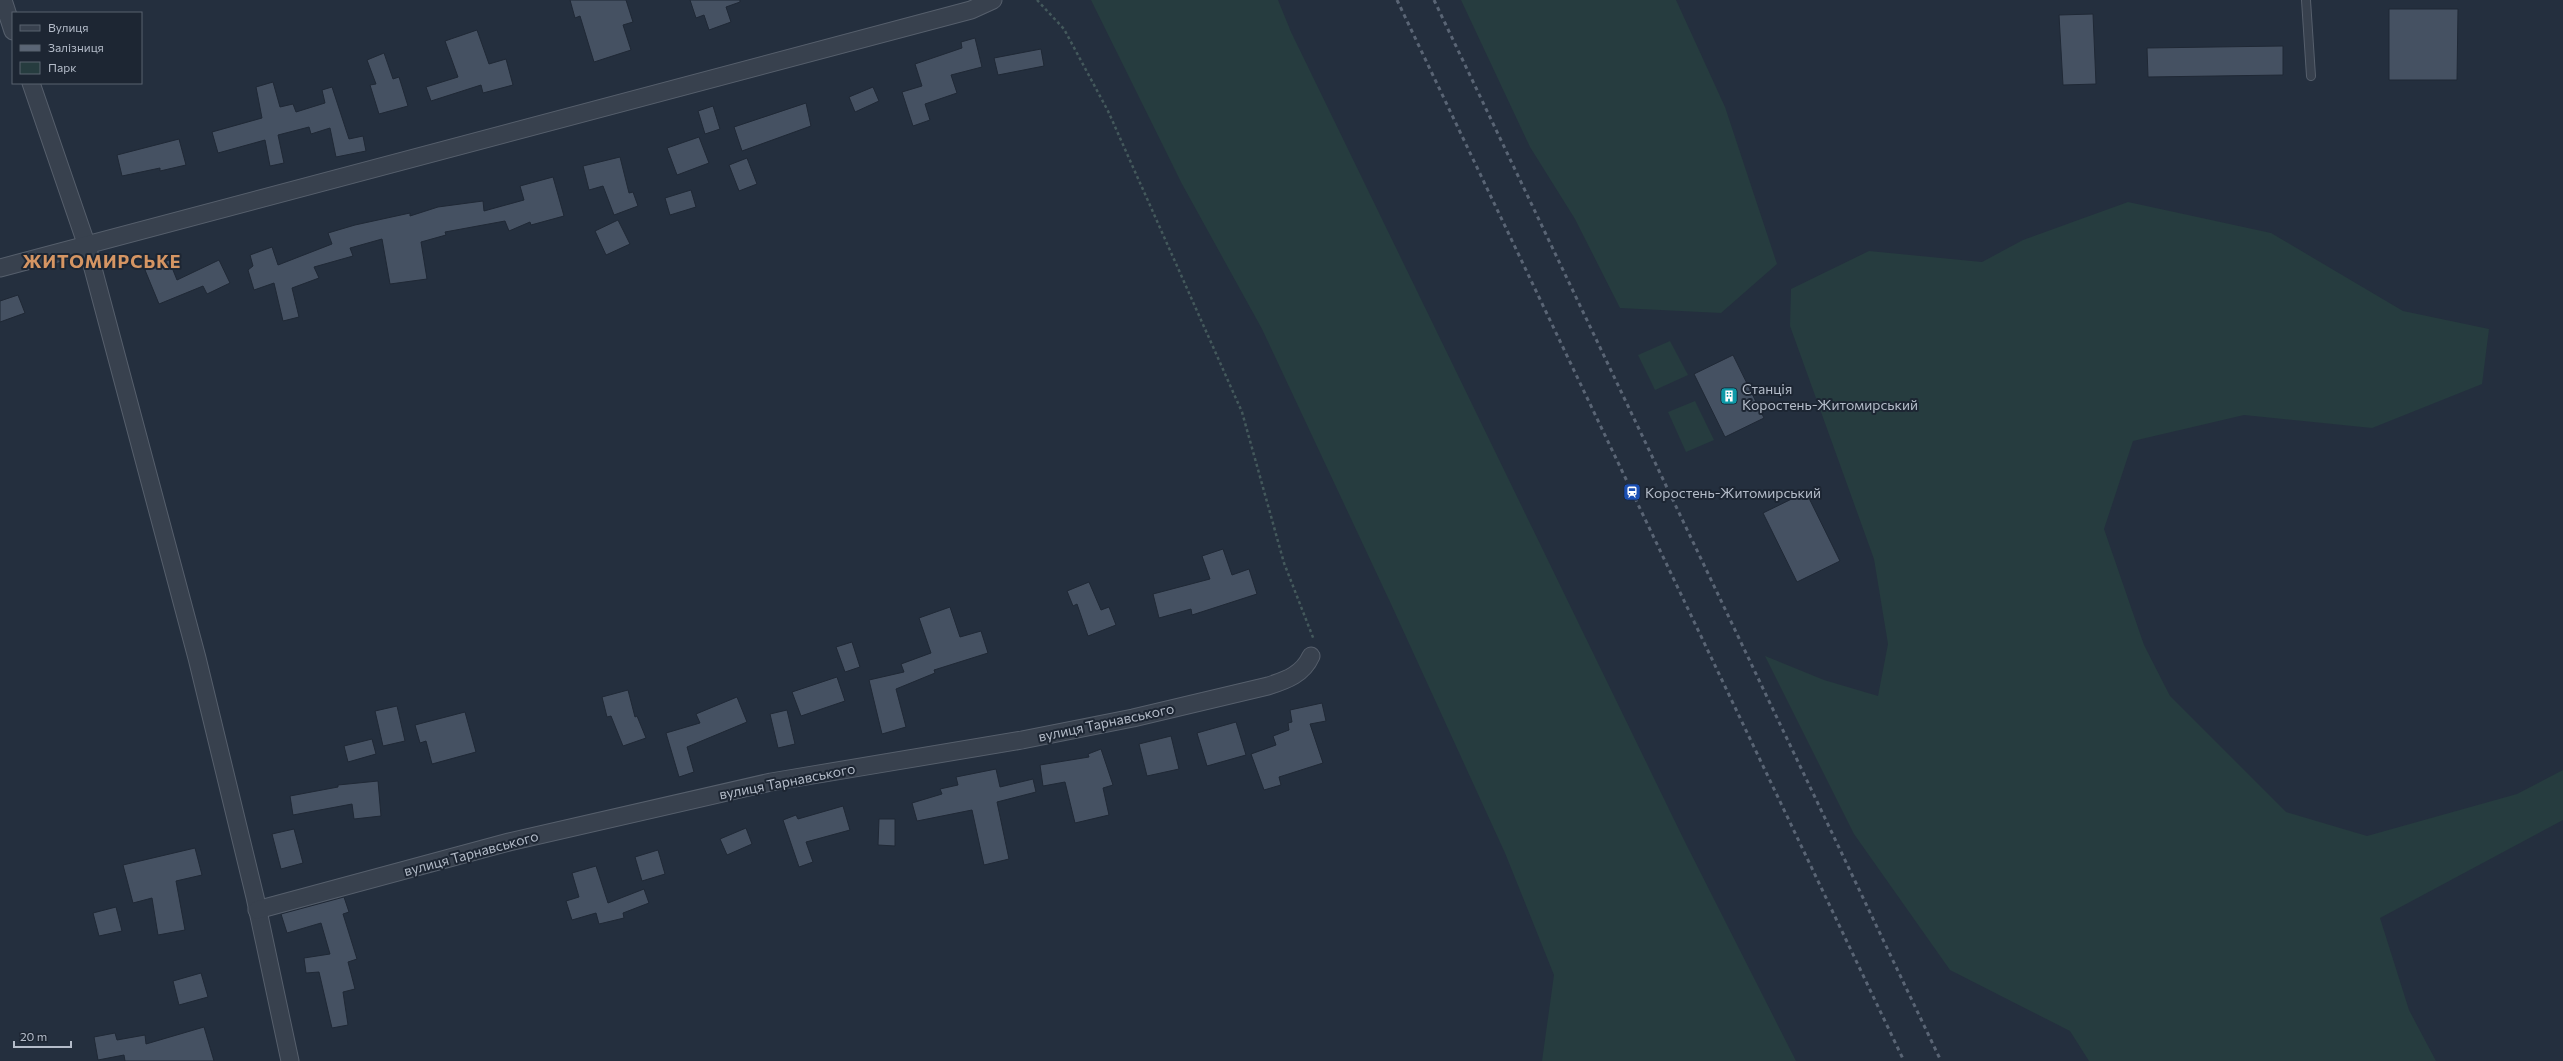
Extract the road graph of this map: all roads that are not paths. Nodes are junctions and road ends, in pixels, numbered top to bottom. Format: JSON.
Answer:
{"nodes":[{"id":1,"x":4,"y":0,"type":"edge"},
{"id":2,"x":993,"y":0,"type":"edge"},
{"id":3,"x":2306,"y":0,"type":"edge"},
{"id":4,"x":12,"y":27,"type":"edge"},
{"id":5,"x":2311,"y":76,"type":"dead end"},
{"id":6,"x":31,"y":84,"type":"edge"},
{"id":7,"x":87,"y":246,"type":"junction"},
{"id":8,"x":0,"y":268,"type":"edge"},
{"id":9,"x":1311,"y":656,"type":"road end"},
{"id":10,"x":257,"y":910,"type":"junction"},
{"id":11,"x":290,"y":1061,"type":"edge"}],
"edges":[{"from":1,"to":4,"type":"street"},
{"from":2,"to":7,"type":"street"},
{"from":3,"to":5,"type":"lane"},
{"from":6,"to":7,"type":"street"},
{"from":7,"to":8,"type":"street"},
{"from":7,"to":10,"type":"street"},
{"from":9,"to":10,"type":"street","name":"вулиця Тарнавського"},
{"from":10,"to":11,"type":"street"}]}
